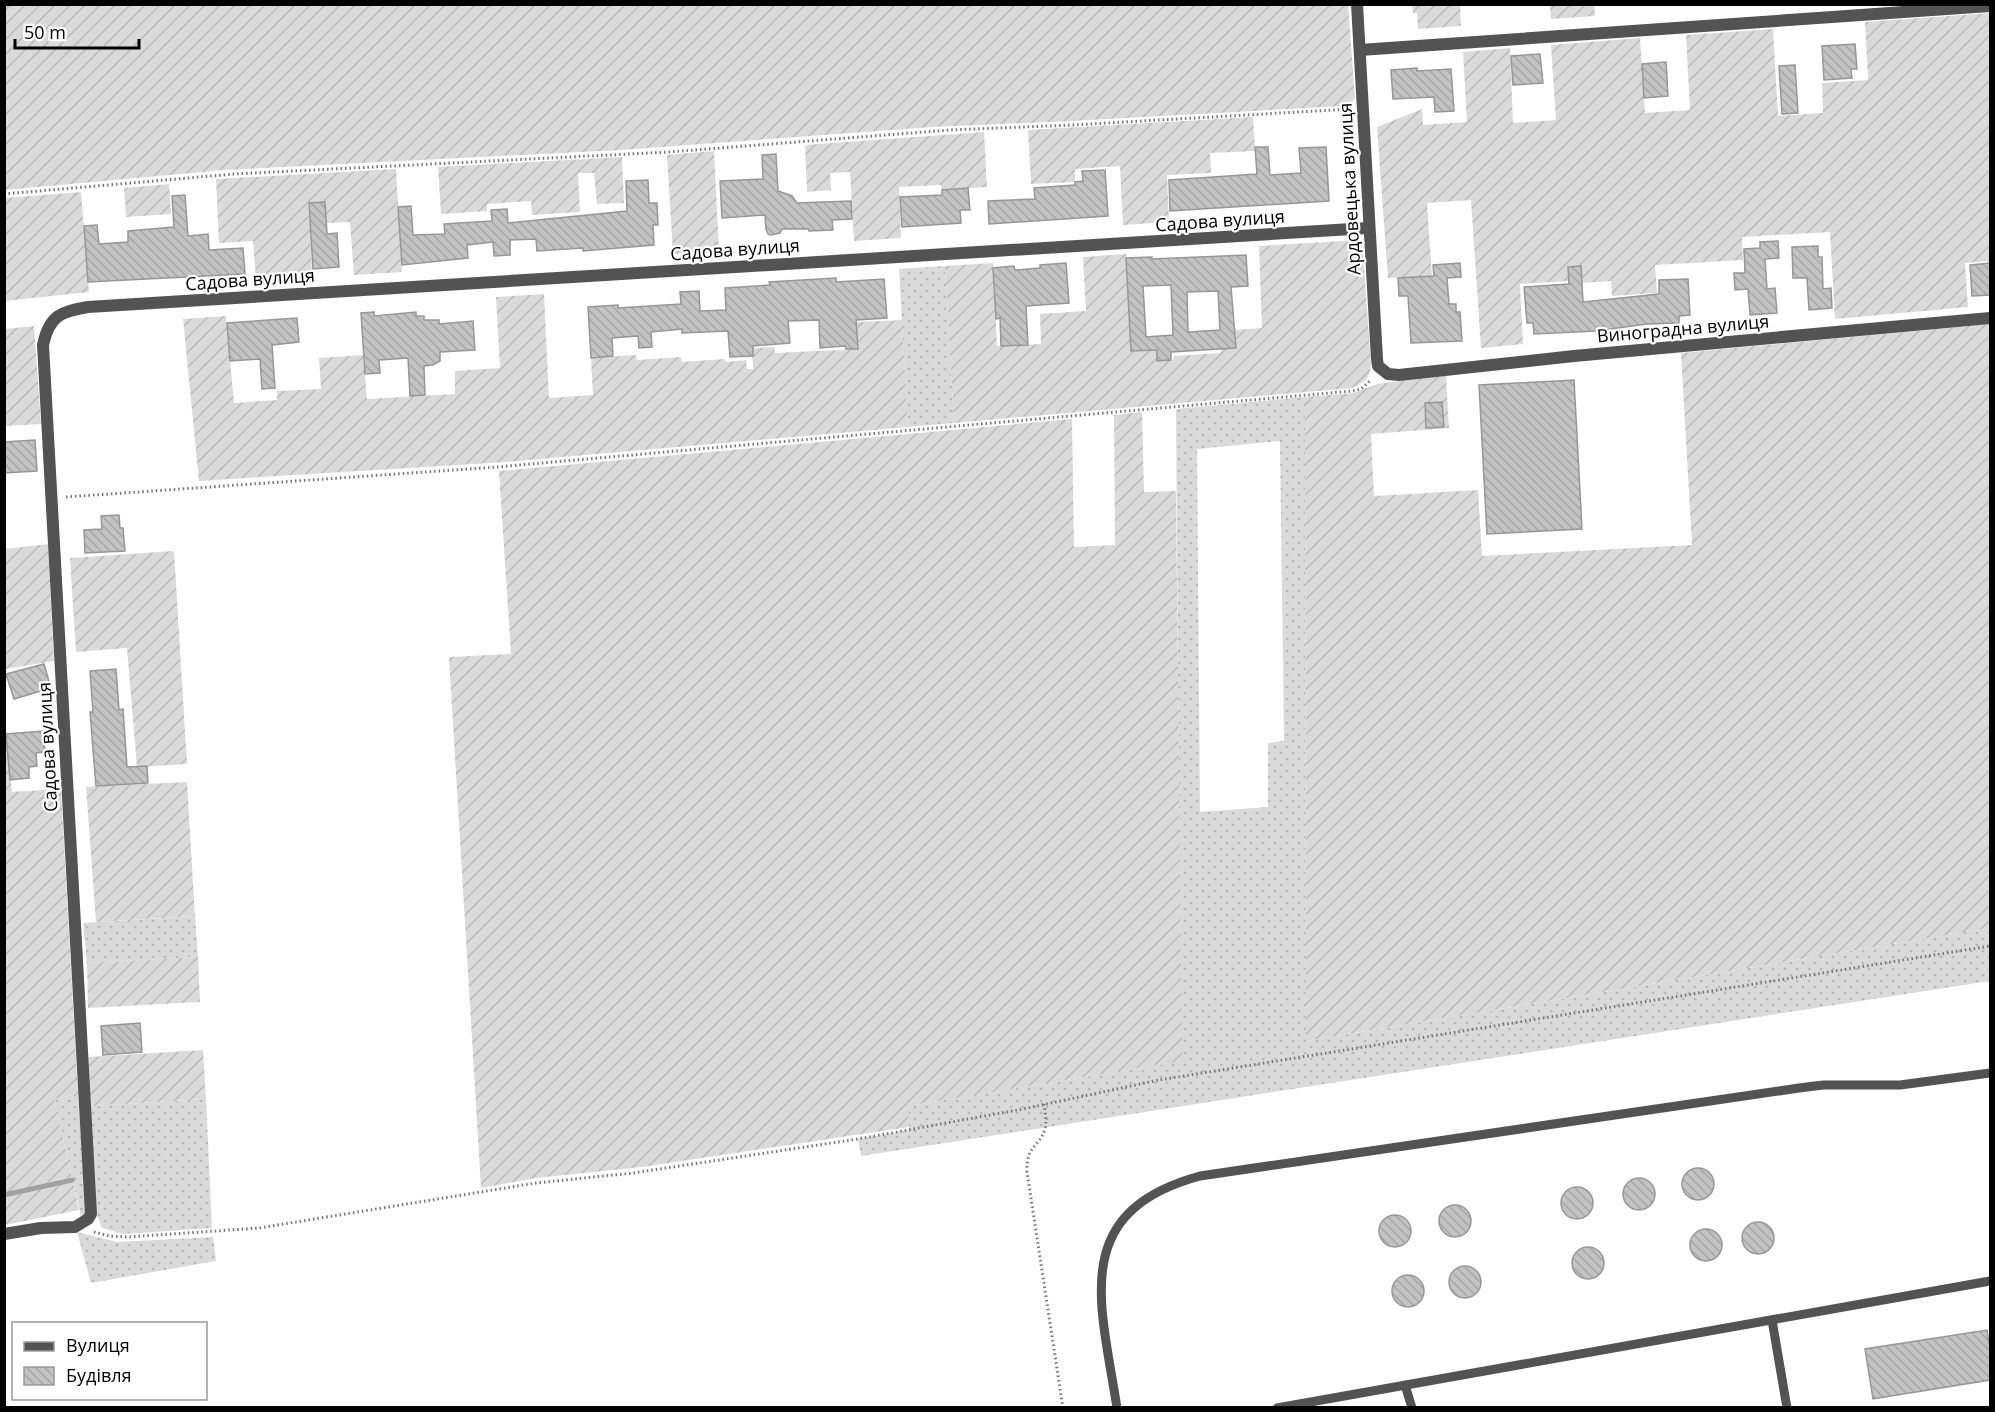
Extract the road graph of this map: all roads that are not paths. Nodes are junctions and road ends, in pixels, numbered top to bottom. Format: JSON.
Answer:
{"nodes":[{"id":1,"x":1357,"y":4,"type":"edge"},
{"id":2,"x":1990,"y":6,"type":"edge"},
{"id":3,"x":1360,"y":50,"type":"junction"},
{"id":4,"x":1368,"y":228,"type":"junction"},
{"id":5,"x":1990,"y":318,"type":"edge"},
{"id":6,"x":1381,"y":370,"type":"joint"},
{"id":7,"x":1990,"y":1073,"type":"edge"},
{"id":8,"x":4,"y":1234,"type":"edge"},
{"id":9,"x":1990,"y":1281,"type":"edge"},
{"id":10,"x":1772,"y":1320,"type":"junction"},
{"id":11,"x":1405,"y":1385,"type":"junction"},
{"id":12,"x":1117,"y":1407,"type":"edge"},
{"id":13,"x":1277,"y":1407,"type":"edge"},
{"id":14,"x":1412,"y":1407,"type":"edge"},
{"id":15,"x":1787,"y":1407,"type":"edge"}],
"edges":[{"from":1,"to":3,"type":"street","name":"Ардовецька вулиця"},
{"from":2,"to":3,"type":"street"},
{"from":3,"to":4,"type":"street","name":"Ардовецька вулиця"},
{"from":4,"to":6,"type":"street","name":"Ардовецька вулиця"},
{"from":4,"to":8,"type":"street","name":"Садова вулиця"},
{"from":5,"to":6,"type":"street","name":"Виноградна вулиця"},
{"from":7,"to":12,"type":"lane"},
{"from":9,"to":10,"type":"lane"},
{"from":10,"to":11,"type":"lane"},
{"from":10,"to":15,"type":"lane"},
{"from":11,"to":13,"type":"lane"},
{"from":11,"to":14,"type":"lane"}]}
